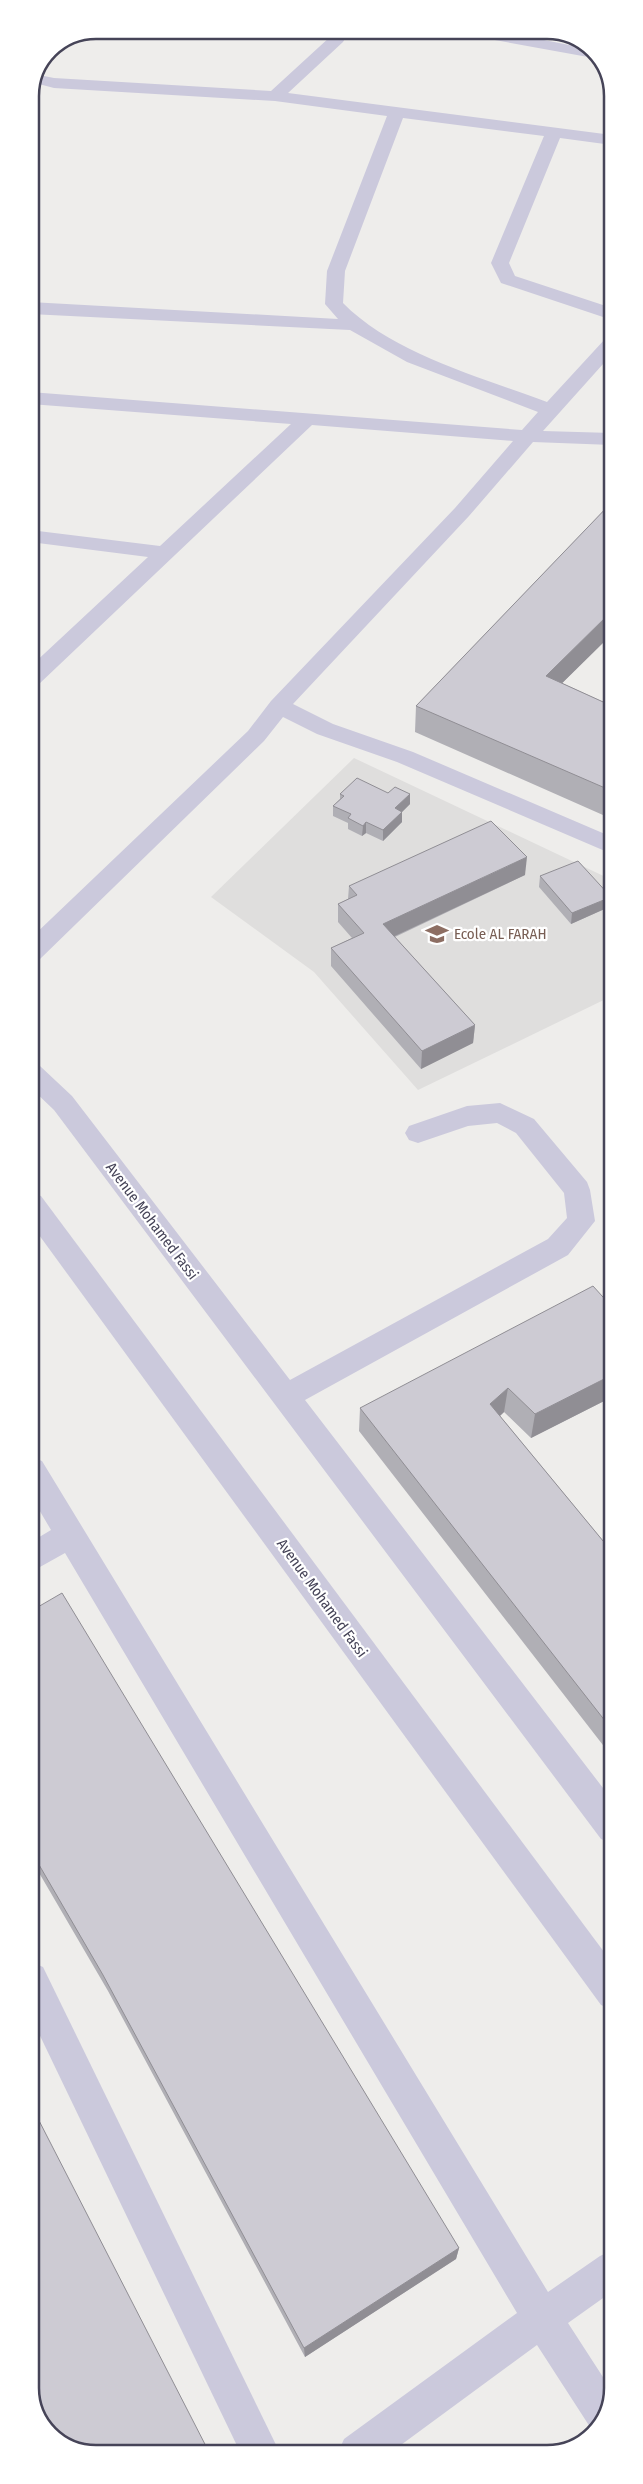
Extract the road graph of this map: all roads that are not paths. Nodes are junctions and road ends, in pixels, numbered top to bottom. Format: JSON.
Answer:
{"nodes":[{"id":1,"x":337,"y":39,"type":"edge"},
{"id":2,"x":514,"y":39,"type":"edge"},
{"id":3,"x":585,"y":53,"type":"edge"},
{"id":4,"x":41,"y":80,"type":"edge"},
{"id":5,"x":275,"y":96,"type":"junction"},
{"id":6,"x":397,"y":112,"type":"junction"},
{"id":7,"x":554,"y":132,"type":"junction"},
{"id":8,"x":604,"y":139,"type":"edge"},
{"id":9,"x":39,"y":308,"type":"edge"},
{"id":10,"x":604,"y":311,"type":"edge"},
{"id":11,"x":354,"y":325,"type":"junction"},
{"id":12,"x":604,"y":352,"type":"edge"},
{"id":13,"x":39,"y":399,"type":"edge"},
{"id":14,"x":550,"y":410,"type":"junction"},
{"id":15,"x":307,"y":419,"type":"junction"},
{"id":16,"x":527,"y":436,"type":"junction"},
{"id":17,"x":604,"y":439,"type":"edge"},
{"id":18,"x":39,"y":537,"type":"edge"},
{"id":19,"x":165,"y":553,"type":"junction"},
{"id":20,"x":39,"y":672,"type":"edge"},
{"id":21,"x":279,"y":706,"type":"junction"},
{"id":22,"x":604,"y":843,"type":"edge"},
{"id":23,"x":39,"y":945,"type":"edge"},
{"id":24,"x":39,"y":1081,"type":"edge"},
{"id":25,"x":418,"y":1133,"type":"dead end"},
{"id":26,"x":39,"y":1215,"type":"edge"},
{"id":27,"x":285,"y":1397,"type":"junction"},
{"id":28,"x":39,"y":1483,"type":"edge"},
{"id":29,"x":70,"y":1534,"type":"junction"},
{"id":30,"x":39,"y":1553,"type":"edge"},
{"id":31,"x":604,"y":1816,"type":"edge"},
{"id":32,"x":604,"y":1981,"type":"edge"},
{"id":33,"x":39,"y":1996,"type":"edge"},
{"id":34,"x":604,"y":2275,"type":"edge"},
{"id":35,"x":542,"y":2318,"type":"junction"},
{"id":36,"x":601,"y":2408,"type":"edge"},
{"id":37,"x":257,"y":2445,"type":"edge"},
{"id":38,"x":369,"y":2445,"type":"edge"}],
"edges":[{"from":1,"to":5,"type":"street"},
{"from":2,"to":3,"type":"street"},
{"from":4,"to":5,"type":"street"},
{"from":5,"to":6,"type":"street"},
{"from":6,"to":7,"type":"street"},
{"from":6,"to":11,"type":"street"},
{"from":7,"to":8,"type":"street"},
{"from":7,"to":10,"type":"street"},
{"from":9,"to":11,"type":"street"},
{"from":11,"to":14,"type":"street"},
{"from":12,"to":14,"type":"street"},
{"from":13,"to":15,"type":"street"},
{"from":14,"to":16,"type":"street"},
{"from":15,"to":16,"type":"street"},
{"from":15,"to":19,"type":"street"},
{"from":16,"to":17,"type":"street"},
{"from":16,"to":21,"type":"street"},
{"from":18,"to":19,"type":"street"},
{"from":19,"to":20,"type":"street"},
{"from":21,"to":22,"type":"street"},
{"from":21,"to":23,"type":"street"},
{"from":24,"to":27,"type":"street","name":"Avenue Mohamed Fassi"},
{"from":25,"to":27,"type":"street"},
{"from":26,"to":32,"type":"street","name":"Avenue Mohamed Fassi"},
{"from":27,"to":31,"type":"street","name":"Avenue Mohamed Fassi"},
{"from":28,"to":29,"type":"street"},
{"from":29,"to":30,"type":"street"},
{"from":29,"to":35,"type":"street"},
{"from":33,"to":37,"type":"street"},
{"from":34,"to":35,"type":"street"},
{"from":35,"to":36,"type":"street"},
{"from":35,"to":38,"type":"street"}]}
